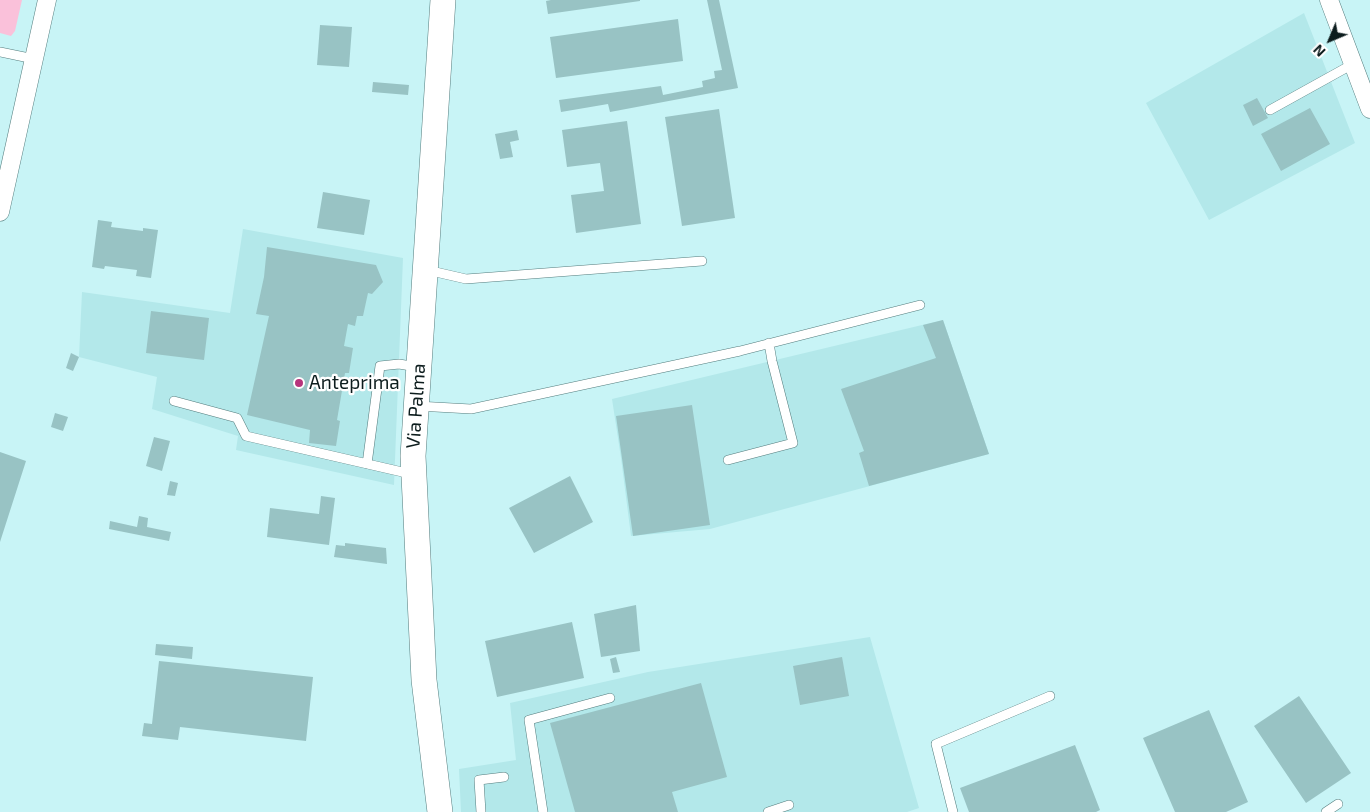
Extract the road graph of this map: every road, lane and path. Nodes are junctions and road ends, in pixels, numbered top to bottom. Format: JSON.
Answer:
{"nodes":[{"id":1,"x":46,"y":0,"type":"edge"},
{"id":2,"x":443,"y":0,"type":"edge"},
{"id":3,"x":1329,"y":0,"type":"edge"},
{"id":4,"x":0,"y":52,"type":"edge"},
{"id":5,"x":34,"y":59,"type":"junction"},
{"id":6,"x":1353,"y":64,"type":"junction"},
{"id":7,"x":1370,"y":109,"type":"edge"},
{"id":8,"x":1270,"y":110,"type":"dead end"},
{"id":9,"x":0,"y":210,"type":"edge"},
{"id":10,"x":702,"y":261,"type":"dead end"},
{"id":11,"x":425,"y":269,"type":"junction"},
{"id":12,"x":920,"y":305,"type":"dead end"},
{"id":13,"x":769,"y":343,"type":"junction"},
{"id":14,"x":419,"y":367,"type":"junction"},
{"id":15,"x":174,"y":401,"type":"dead end"},
{"id":16,"x":416,"y":406,"type":"junction"},
{"id":17,"x":728,"y":460,"type":"dead end"},
{"id":18,"x":367,"y":464,"type":"junction"},
{"id":19,"x":414,"y":475,"type":"junction"},
{"id":20,"x":1050,"y":696,"type":"dead end"},
{"id":21,"x":610,"y":698,"type":"dead end"},
{"id":22,"x":504,"y":777,"type":"dead end"},
{"id":23,"x":1338,"y":804,"type":"dead end"},
{"id":24,"x":789,"y":805,"type":"dead end"},
{"id":25,"x":440,"y":812,"type":"edge"},
{"id":26,"x":481,"y":812,"type":"edge"},
{"id":27,"x":543,"y":812,"type":"edge"},
{"id":28,"x":768,"y":812,"type":"edge"},
{"id":29,"x":953,"y":812,"type":"edge"},
{"id":30,"x":1326,"y":812,"type":"edge"}],
"edges":[{"from":1,"to":5,"type":"street"},
{"from":2,"to":11,"type":"main road","name":"Via Palma"},
{"from":3,"to":6,"type":"street"},
{"from":4,"to":5,"type":"lane"},
{"from":5,"to":9,"type":"street"},
{"from":6,"to":7,"type":"street"},
{"from":6,"to":8,"type":"lane"},
{"from":10,"to":11,"type":"lane"},
{"from":11,"to":14,"type":"main road","name":"Via Palma"},
{"from":12,"to":13,"type":"lane"},
{"from":13,"to":16,"type":"lane"},
{"from":13,"to":17,"type":"lane"},
{"from":14,"to":16,"type":"main road","name":"Via Palma"},
{"from":14,"to":18,"type":"lane"},
{"from":15,"to":18,"type":"lane"},
{"from":16,"to":19,"type":"main road","name":"Via Palma"},
{"from":18,"to":19,"type":"lane"},
{"from":19,"to":25,"type":"main road","name":"Via Palma"},
{"from":20,"to":29,"type":"lane"},
{"from":21,"to":27,"type":"lane"},
{"from":22,"to":26,"type":"lane"},
{"from":23,"to":30,"type":"lane"},
{"from":24,"to":28,"type":"lane"}]}
